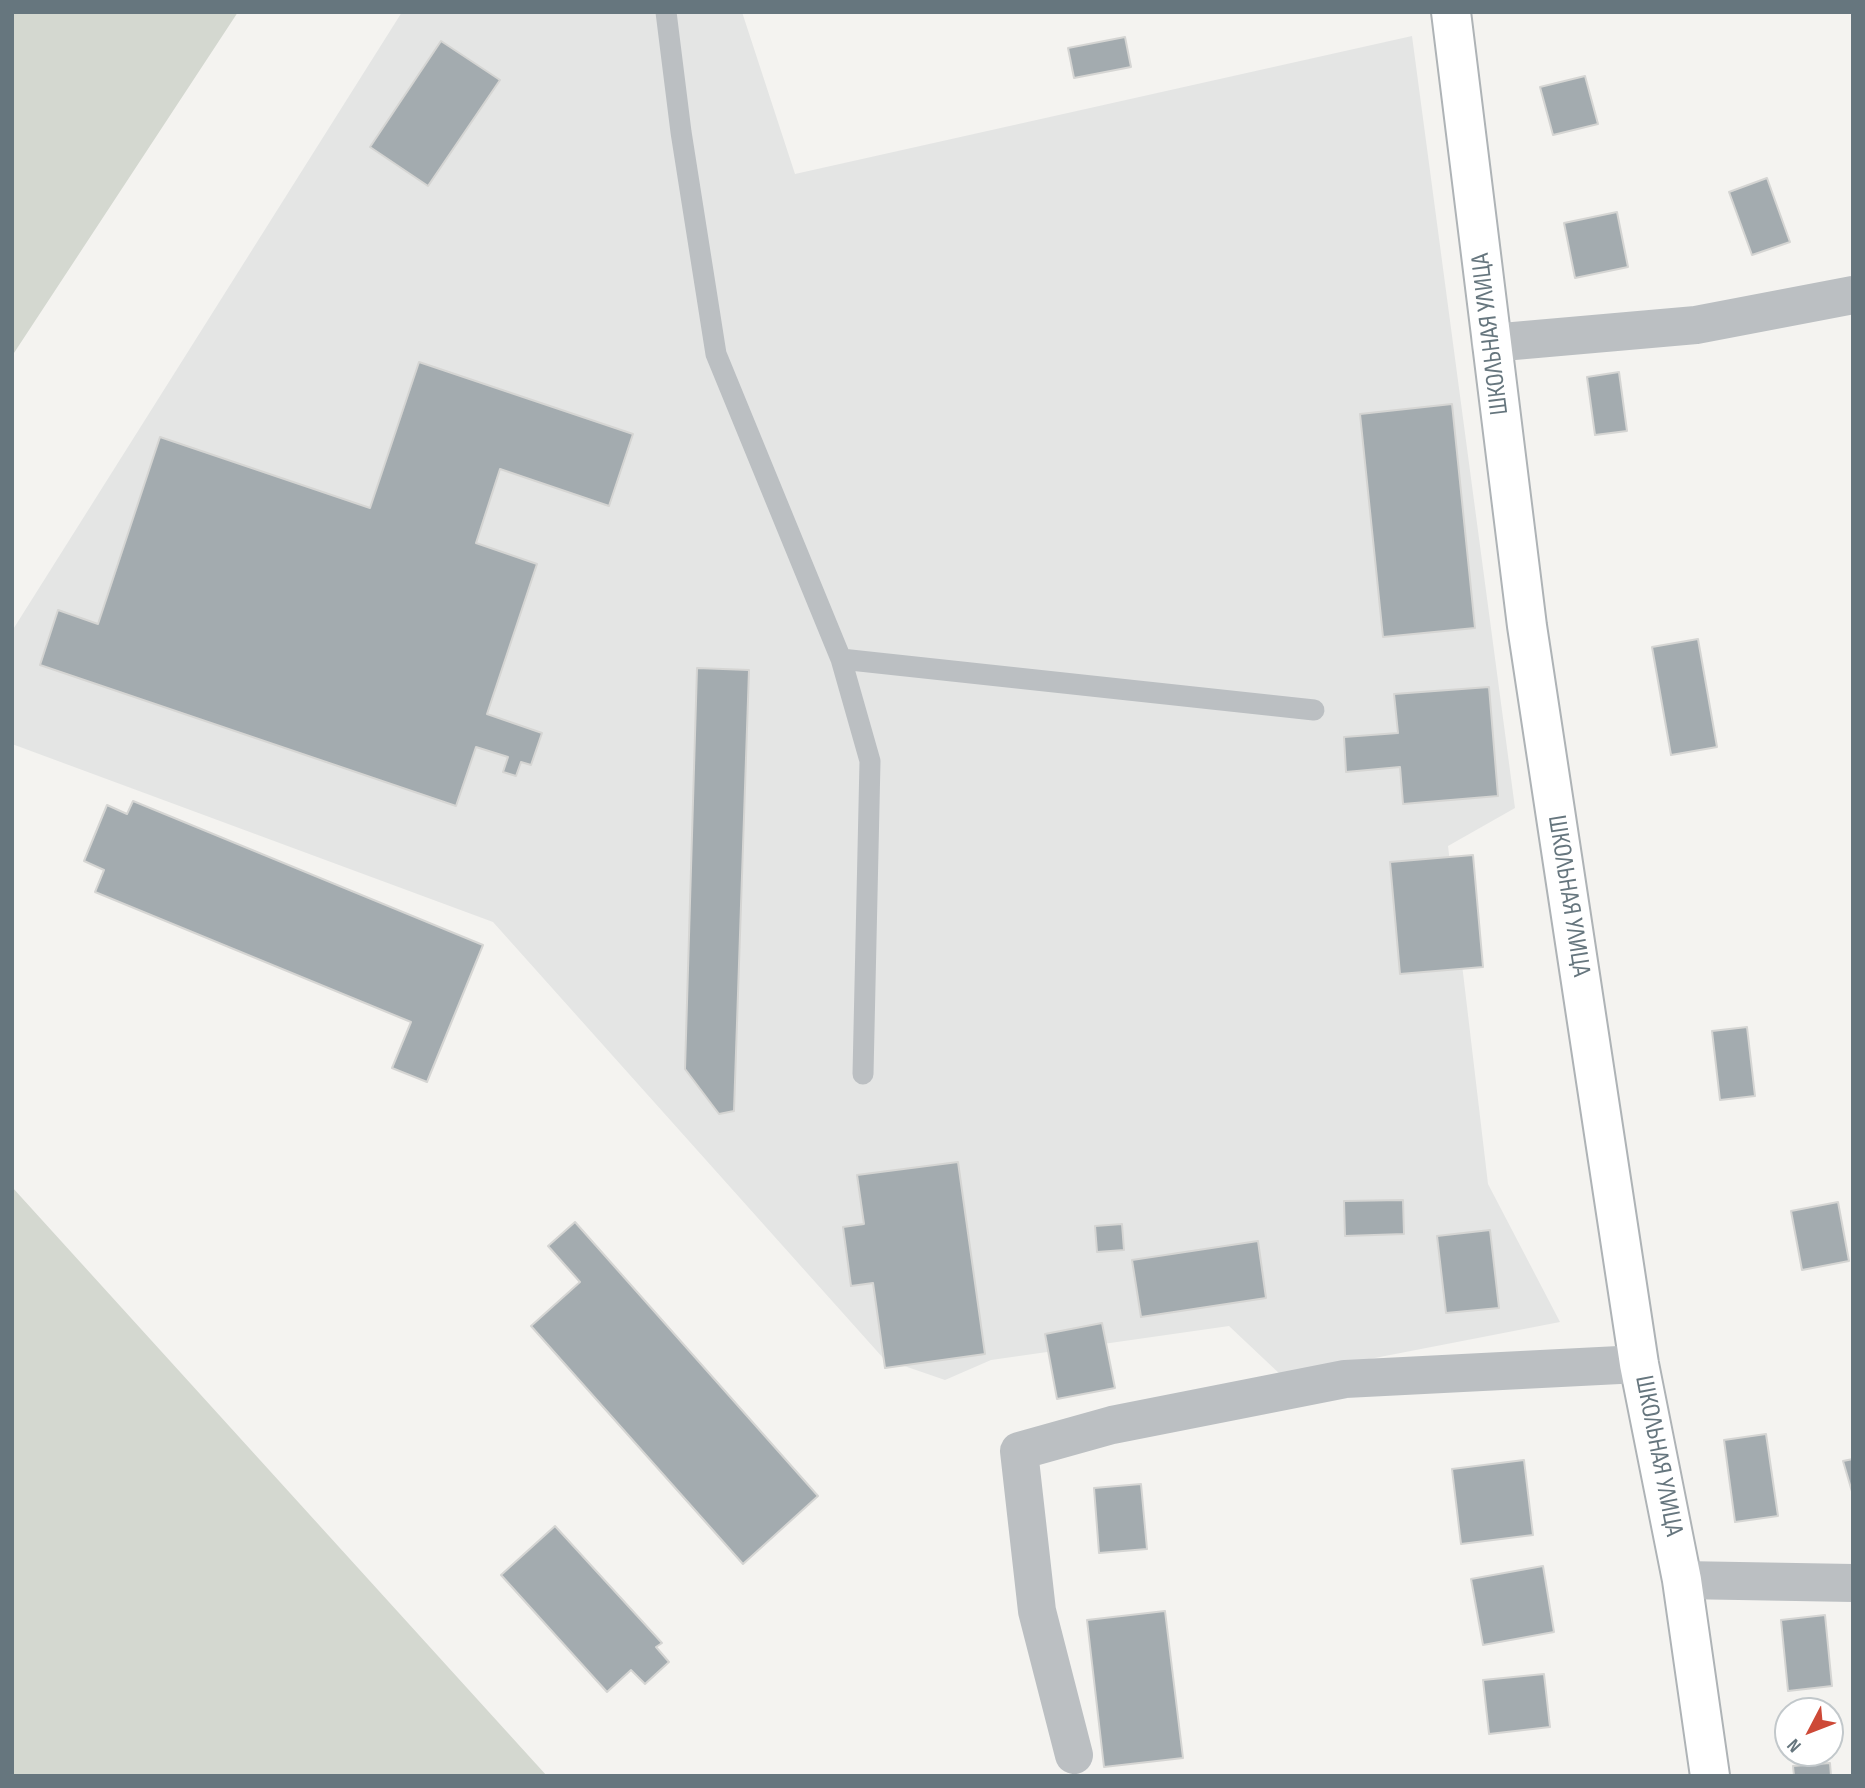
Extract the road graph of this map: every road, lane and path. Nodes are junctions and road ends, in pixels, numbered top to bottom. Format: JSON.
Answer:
{"nodes":[{"id":1,"x":666,"y":12,"type":"edge"},
{"id":2,"x":1451,"y":12,"type":"edge"},
{"id":3,"x":1853,"y":295,"type":"edge"},
{"id":4,"x":1492,"y":343,"type":"junction"},
{"id":5,"x":841,"y":659,"type":"junction"},
{"id":6,"x":1314,"y":710,"type":"dead end"},
{"id":7,"x":863,"y":1074,"type":"dead end"},
{"id":8,"x":1640,"y":1364,"type":"junction"},
{"id":9,"x":1682,"y":1580,"type":"junction"},
{"id":10,"x":1853,"y":1583,"type":"edge"},
{"id":11,"x":1074,"y":1755,"type":"dead end"},
{"id":12,"x":1710,"y":1776,"type":"edge"}],
"edges":[{"from":1,"to":5,"type":"lane"},
{"from":2,"to":4,"type":"street","name":"ШКОЛЬНАЯ УЛИЦА"},
{"from":3,"to":4,"type":"street"},
{"from":4,"to":8,"type":"street","name":"ШКОЛЬНАЯ УЛИЦА"},
{"from":5,"to":6,"type":"lane"},
{"from":5,"to":7,"type":"lane"},
{"from":8,"to":9,"type":"street","name":"ШКОЛЬНАЯ УЛИЦА"},
{"from":8,"to":11,"type":"street"},
{"from":9,"to":10,"type":"street"},
{"from":9,"to":12,"type":"street","name":"ШКОЛЬНАЯ УЛИЦА"}]}
